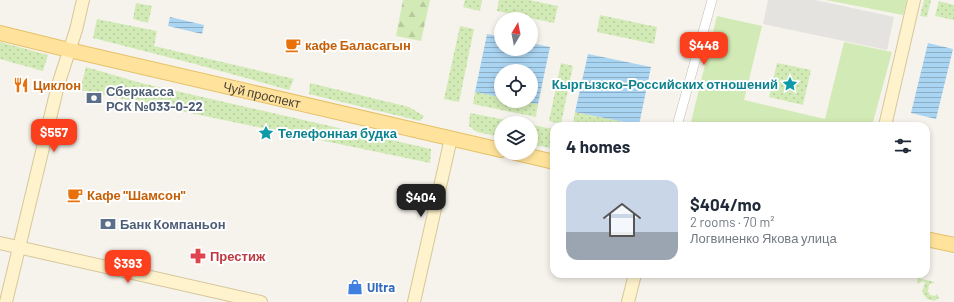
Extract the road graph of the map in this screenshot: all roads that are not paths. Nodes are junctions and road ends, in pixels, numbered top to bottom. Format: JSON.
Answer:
{"nodes":[{"id":1,"x":83,"y":0,"type":"edge"},
{"id":2,"x":712,"y":0,"type":"edge"},
{"id":3,"x":914,"y":0,"type":"edge"},
{"id":4,"x":0,"y":33,"type":"edge"},
{"id":5,"x":69,"y":50,"type":"junction"},
{"id":6,"x":678,"y":122,"type":"edge"},
{"id":7,"x":886,"y":122,"type":"edge"},
{"id":8,"x":451,"y":138,"type":"junction"},
{"id":9,"x":494,"y":148,"type":"edge"},
{"id":10,"x":538,"y":158,"type":"edge"},
{"id":11,"x":550,"y":161,"type":"edge"},
{"id":12,"x":930,"y":240,"type":"edge"},
{"id":13,"x":0,"y":242,"type":"edge"},
{"id":14,"x":954,"y":245,"type":"edge"},
{"id":15,"x":20,"y":247,"type":"junction"},
{"id":16,"x":634,"y":278,"type":"edge"},
{"id":17,"x":6,"y":302,"type":"edge"},
{"id":18,"x":261,"y":302,"type":"edge"},
{"id":19,"x":414,"y":302,"type":"edge"},
{"id":20,"x":628,"y":302,"type":"edge"}],
"edges":[{"from":1,"to":5,"type":"main road"},
{"from":2,"to":6,"type":"street"},
{"from":3,"to":7,"type":"main road"},
{"from":4,"to":5,"type":"main road","name":"Чуй проспект"},
{"from":5,"to":8,"type":"main road","name":"Чуй проспект"},
{"from":5,"to":15,"type":"main road"},
{"from":8,"to":9,"type":"main road","name":"Чуй проспект"},
{"from":8,"to":19,"type":"main road"},
{"from":10,"to":11,"type":"main road"},
{"from":12,"to":14,"type":"main road"},
{"from":13,"to":15,"type":"main road"},
{"from":15,"to":17,"type":"main road"},
{"from":15,"to":18,"type":"main road"},
{"from":16,"to":20,"type":"main road"}]}
